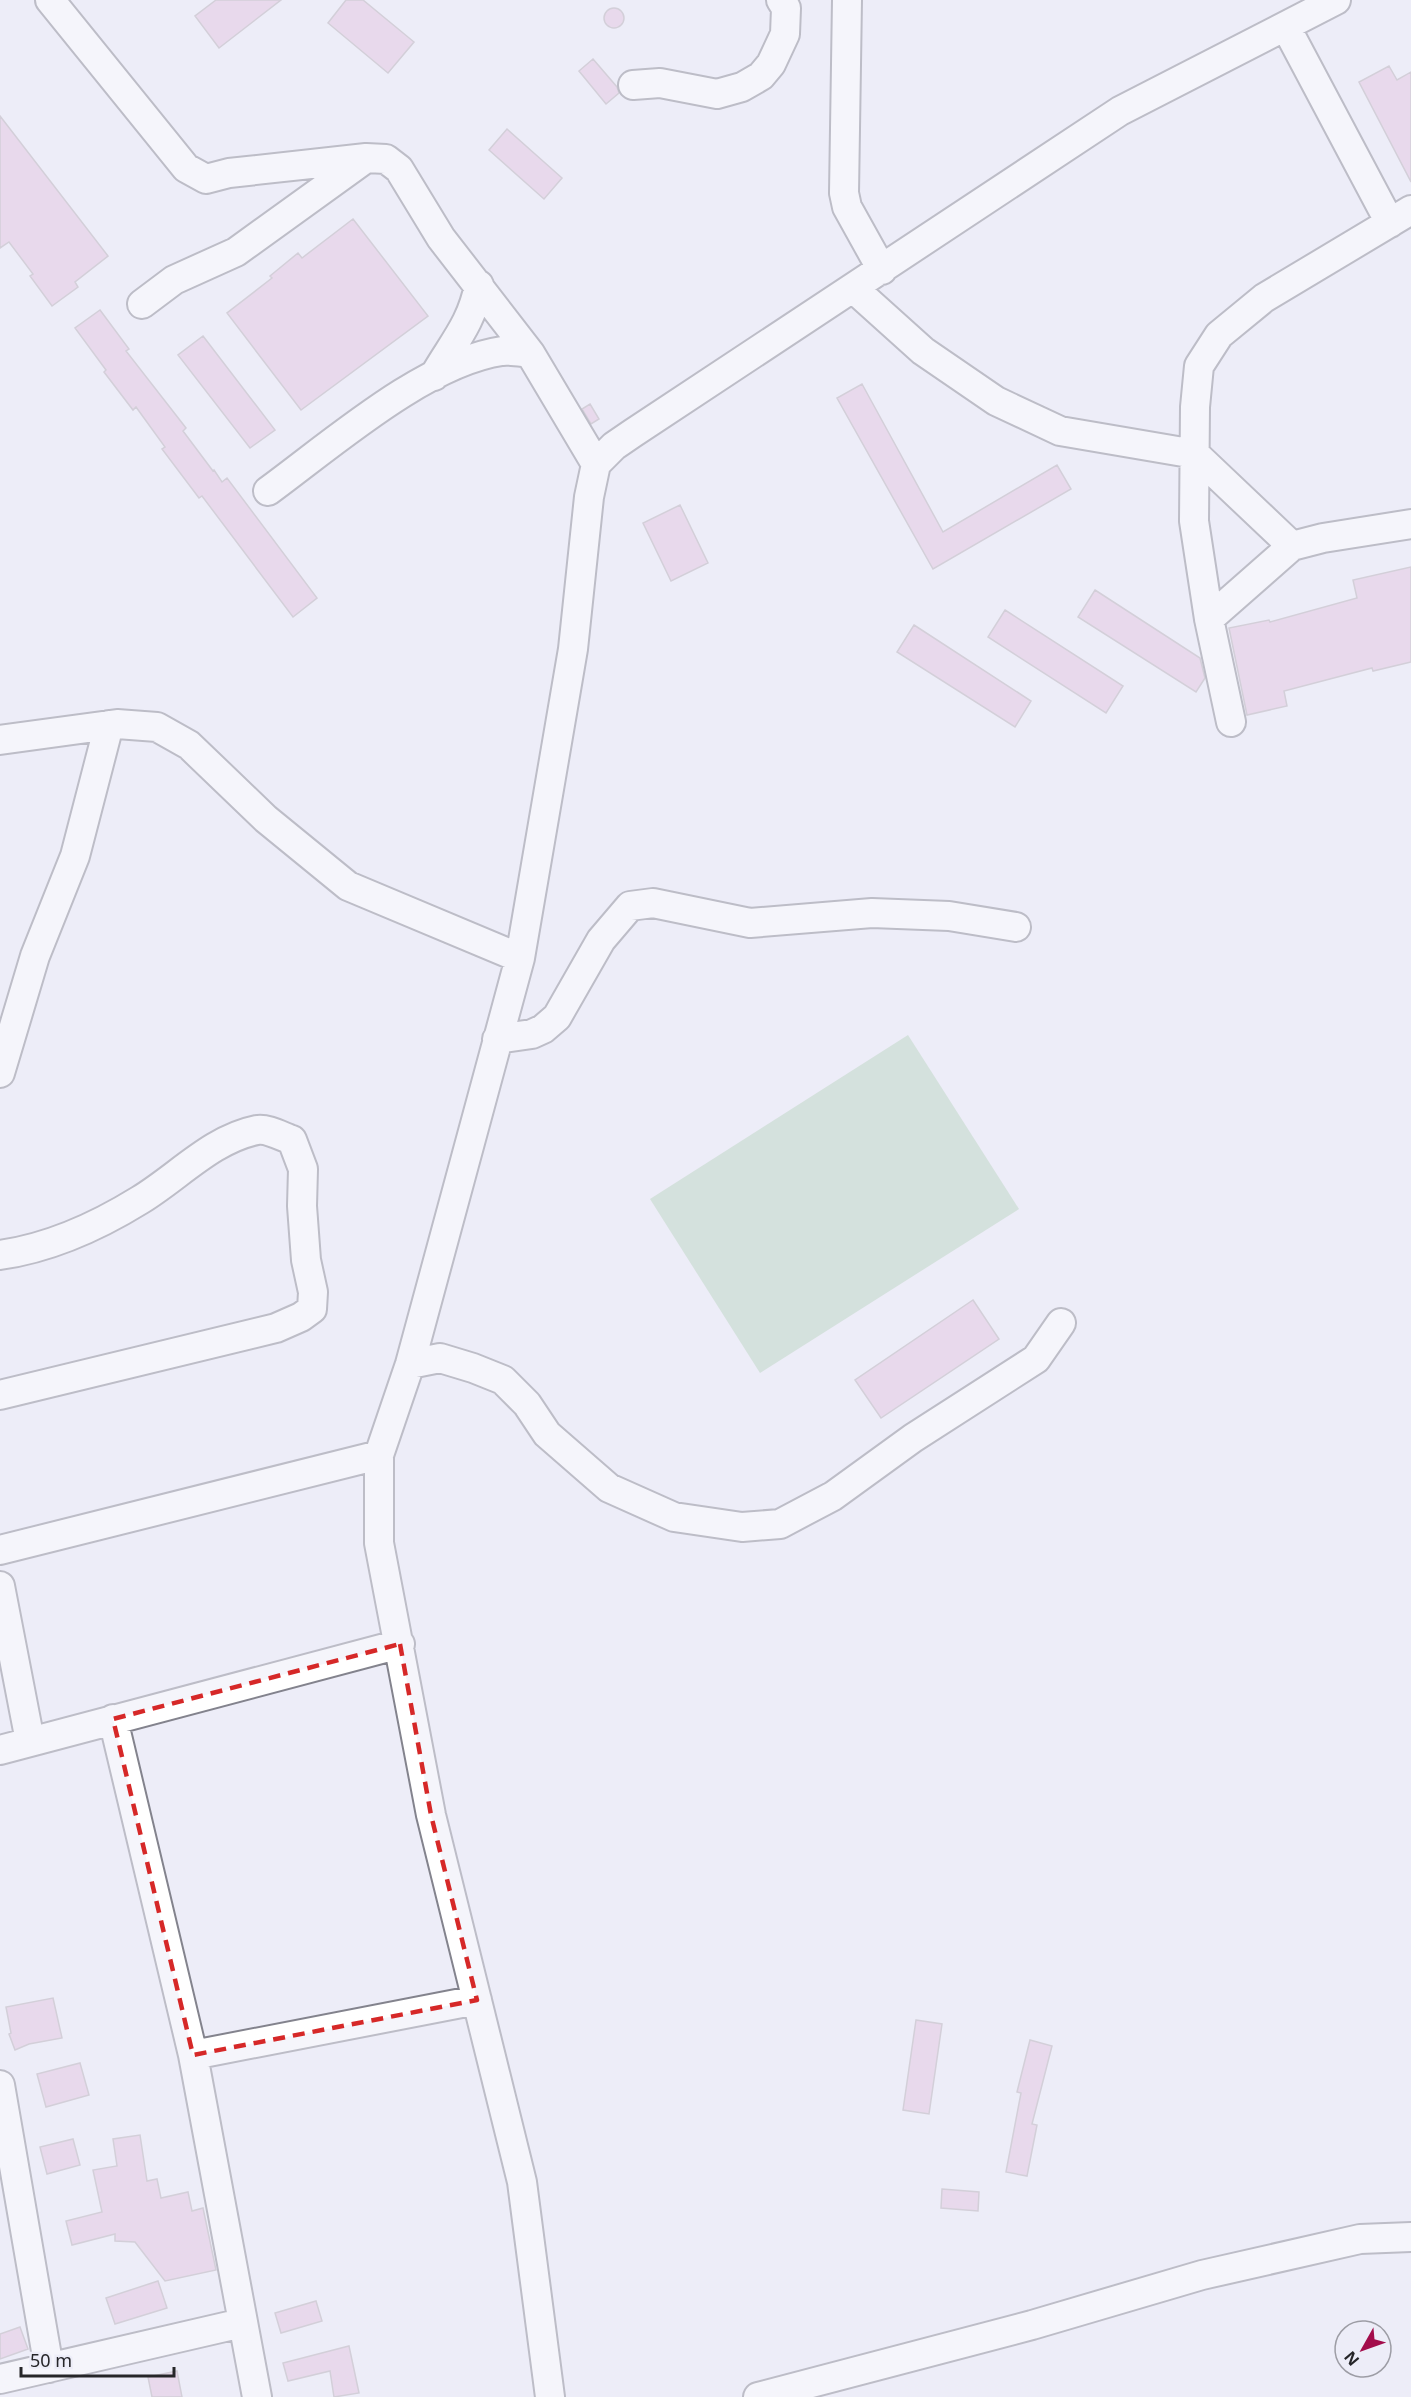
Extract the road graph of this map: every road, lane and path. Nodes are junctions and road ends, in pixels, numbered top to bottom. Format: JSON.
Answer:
{"nodes":[{"id":1,"x":50,"y":0,"type":"edge"},
{"id":2,"x":781,"y":0,"type":"edge"},
{"id":3,"x":848,"y":0,"type":"edge"},
{"id":4,"x":1336,"y":0,"type":"edge"},
{"id":5,"x":1286,"y":27,"type":"junction"},
{"id":6,"x":633,"y":85,"type":"dead end"},
{"id":7,"x":366,"y":158,"type":"junction"},
{"id":8,"x":1400,"y":216,"type":"edge"},
{"id":9,"x":882,"y":270,"type":"junction"},
{"id":10,"x":479,"y":285,"type":"junction"},
{"id":11,"x":853,"y":288,"type":"junction"},
{"id":12,"x":142,"y":304,"type":"dead end"},
{"id":13,"x":530,"y":353,"type":"junction"},
{"id":14,"x":434,"y":376,"type":"junction"},
{"id":15,"x":1195,"y":454,"type":"junction"},
{"id":16,"x":596,"y":464,"type":"junction"},
{"id":17,"x":268,"y":491,"type":"dead end"},
{"id":18,"x":1411,"y":524,"type":"edge"},
{"id":19,"x":1292,"y":546,"type":"junction"},
{"id":20,"x":1209,"y":620,"type":"junction"},
{"id":21,"x":1231,"y":722,"type":"dead end"},
{"id":22,"x":109,"y":725,"type":"junction"},
{"id":23,"x":0,"y":740,"type":"edge"},
{"id":24,"x":1016,"y":927,"type":"dead end"},
{"id":25,"x":520,"y":958,"type":"junction"},
{"id":26,"x":497,"y":1039,"type":"junction"},
{"id":27,"x":0,"y":1073,"type":"edge"},
{"id":28,"x":0,"y":1255,"type":"edge"},
{"id":29,"x":1061,"y":1323,"type":"dead end"},
{"id":30,"x":410,"y":1364,"type":"junction"},
{"id":31,"x":0,"y":1395,"type":"edge"},
{"id":32,"x":380,"y":1455,"type":"junction"},
{"id":33,"x":0,"y":1550,"type":"edge"},
{"id":34,"x":0,"y":1586,"type":"edge"},
{"id":35,"x":400,"y":1644,"type":"junction"},
{"id":36,"x":113,"y":1719,"type":"junction"},
{"id":37,"x":30,"y":1742,"type":"junction"},
{"id":38,"x":0,"y":1750,"type":"edge"},
{"id":39,"x":477,"y":2000,"type":"junction"},
{"id":40,"x":193,"y":2055,"type":"junction"},
{"id":41,"x":0,"y":2085,"type":"edge"},
{"id":42,"x":1411,"y":2237,"type":"edge"},
{"id":43,"x":242,"y":2323,"type":"junction"},
{"id":44,"x":49,"y":2368,"type":"junction"},
{"id":45,"x":0,"y":2379,"type":"edge"},
{"id":46,"x":257,"y":2397,"type":"edge"},
{"id":47,"x":550,"y":2397,"type":"edge"},
{"id":48,"x":758,"y":2397,"type":"edge"}],
"edges":[{"from":1,"to":7,"type":"street"},
{"from":2,"to":6,"type":"street"},
{"from":3,"to":9,"type":"street"},
{"from":4,"to":5,"type":"street"},
{"from":5,"to":8,"type":"street"},
{"from":5,"to":9,"type":"street"},
{"from":7,"to":10,"type":"street"},
{"from":7,"to":12,"type":"street"},
{"from":8,"to":15,"type":"street"},
{"from":9,"to":11,"type":"street"},
{"from":10,"to":13,"type":"street"},
{"from":10,"to":14,"type":"street"},
{"from":11,"to":15,"type":"street"},
{"from":11,"to":16,"type":"street"},
{"from":13,"to":14,"type":"street"},
{"from":13,"to":16,"type":"street"},
{"from":14,"to":17,"type":"street"},
{"from":15,"to":19,"type":"street"},
{"from":15,"to":20,"type":"street"},
{"from":16,"to":25,"type":"street"},
{"from":18,"to":19,"type":"street"},
{"from":19,"to":20,"type":"street"},
{"from":20,"to":21,"type":"street"},
{"from":22,"to":23,"type":"street"},
{"from":22,"to":25,"type":"street"},
{"from":22,"to":27,"type":"street"},
{"from":24,"to":26,"type":"street"},
{"from":25,"to":26,"type":"street"},
{"from":26,"to":30,"type":"street"},
{"from":28,"to":31,"type":"street"},
{"from":29,"to":30,"type":"street"},
{"from":30,"to":32,"type":"street"},
{"from":32,"to":33,"type":"street"},
{"from":32,"to":35,"type":"street"},
{"from":34,"to":37,"type":"street"},
{"from":35,"to":36,"type":"street"},
{"from":35,"to":39,"type":"street"},
{"from":36,"to":37,"type":"street"},
{"from":36,"to":40,"type":"street"},
{"from":37,"to":38,"type":"street"},
{"from":39,"to":40,"type":"street"},
{"from":39,"to":47,"type":"street"},
{"from":40,"to":43,"type":"street"},
{"from":41,"to":44,"type":"street"},
{"from":42,"to":48,"type":"street"},
{"from":43,"to":44,"type":"street"},
{"from":43,"to":46,"type":"street"},
{"from":44,"to":45,"type":"street"}]}
